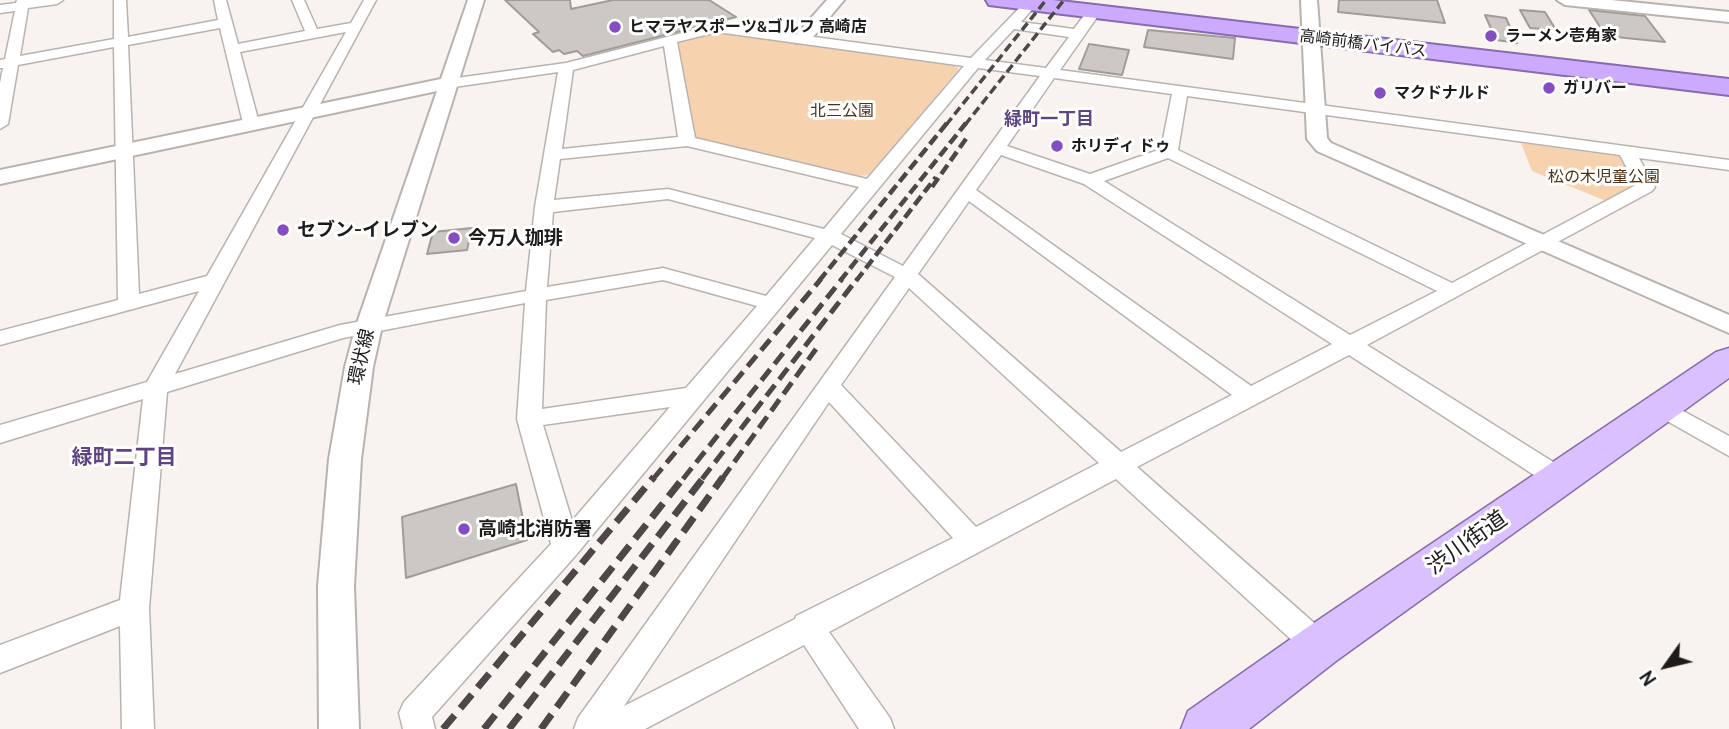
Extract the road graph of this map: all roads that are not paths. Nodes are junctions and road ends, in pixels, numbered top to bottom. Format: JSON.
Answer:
{"nodes":[{"id":1,"x":57,"y":0,"type":"edge"},
{"id":2,"x":120,"y":0,"type":"edge"},
{"id":3,"x":220,"y":0,"type":"edge"},
{"id":4,"x":298,"y":0,"type":"edge"},
{"id":5,"x":370,"y":0,"type":"edge"},
{"id":6,"x":476,"y":0,"type":"edge"},
{"id":7,"x":836,"y":0,"type":"edge"},
{"id":8,"x":997,"y":0,"type":"edge"},
{"id":9,"x":1056,"y":0,"type":"edge"},
{"id":10,"x":1309,"y":0,"type":"edge"},
{"id":11,"x":1565,"y":0,"type":"edge"},
{"id":12,"x":22,"y":3,"type":"edge"},
{"id":13,"x":1613,"y":3,"type":"edge"},
{"id":14,"x":1031,"y":4,"type":"junction"},
{"id":15,"x":0,"y":9,"type":"edge"},
{"id":16,"x":1093,"y":13,"type":"junction"},
{"id":17,"x":1729,"y":17,"type":"edge"},
{"id":18,"x":226,"y":23,"type":"junction"},
{"id":19,"x":1012,"y":25,"type":"junction"},
{"id":20,"x":355,"y":26,"type":"junction"},
{"id":21,"x":312,"y":33,"type":"junction"},
{"id":22,"x":1312,"y":33,"type":"junction"},
{"id":23,"x":1079,"y":34,"type":"junction"},
{"id":24,"x":802,"y":39,"type":"junction"},
{"id":25,"x":670,"y":40,"type":"junction"},
{"id":26,"x":121,"y":42,"type":"junction"},
{"id":27,"x":233,"y":49,"type":"junction"},
{"id":28,"x":6,"y":63,"type":"edge"},
{"id":29,"x":974,"y":63,"type":"junction"},
{"id":30,"x":566,"y":67,"type":"junction"},
{"id":31,"x":1051,"y":73,"type":"junction"},
{"id":32,"x":1729,"y":78,"type":"edge"},
{"id":33,"x":447,"y":83,"type":"junction"},
{"id":34,"x":1729,"y":87,"type":"edge"},
{"id":35,"x":1180,"y":92,"type":"junction"},
{"id":36,"x":1316,"y":109,"type":"junction"},
{"id":37,"x":309,"y":111,"type":"junction"},
{"id":38,"x":251,"y":123,"type":"junction"},
{"id":39,"x":0,"y":124,"type":"edge"},
{"id":40,"x":687,"y":141,"type":"junction"},
{"id":41,"x":997,"y":148,"type":"junction"},
{"id":42,"x":125,"y":150,"type":"junction"},
{"id":43,"x":1169,"y":152,"type":"junction"},
{"id":44,"x":1627,"y":152,"type":"junction"},
{"id":45,"x":551,"y":155,"type":"junction"},
{"id":46,"x":1729,"y":165,"type":"edge"},
{"id":47,"x":0,"y":177,"type":"edge"},
{"id":48,"x":1090,"y":180,"type":"junction"},
{"id":49,"x":871,"y":185,"type":"junction"},
{"id":50,"x":966,"y":191,"type":"junction"},
{"id":51,"x":544,"y":207,"type":"junction"},
{"id":52,"x":830,"y":236,"type":"junction"},
{"id":53,"x":1543,"y":244,"type":"junction"},
{"id":54,"x":908,"y":276,"type":"junction"},
{"id":55,"x":213,"y":281,"type":"junction"},
{"id":56,"x":1451,"y":290,"type":"junction"},
{"id":57,"x":536,"y":295,"type":"junction"},
{"id":58,"x":128,"y":303,"type":"junction"},
{"id":59,"x":772,"y":304,"type":"junction"},
{"id":60,"x":1729,"y":325,"type":"edge"},
{"id":61,"x":369,"y":326,"type":"junction"},
{"id":62,"x":0,"y":338,"type":"edge"},
{"id":63,"x":1348,"y":344,"type":"junction"},
{"id":64,"x":1729,"y":360,"type":"edge"},
{"id":65,"x":828,"y":386,"type":"junction"},
{"id":66,"x":156,"y":387,"type":"junction"},
{"id":67,"x":694,"y":395,"type":"junction"},
{"id":68,"x":1249,"y":396,"type":"junction"},
{"id":69,"x":1661,"y":407,"type":"junction"},
{"id":70,"x":529,"y":419,"type":"junction"},
{"id":71,"x":0,"y":434,"type":"edge"},
{"id":72,"x":1729,"y":447,"type":"edge"},
{"id":73,"x":1117,"y":465,"type":"junction"},
{"id":74,"x":1560,"y":479,"type":"junction"},
{"id":75,"x":972,"y":541,"type":"junction"},
{"id":76,"x":566,"y":547,"type":"junction"},
{"id":77,"x":134,"y":608,"type":"junction"},
{"id":78,"x":807,"y":625,"type":"junction"},
{"id":79,"x":1319,"y":646,"type":"junction"},
{"id":80,"x":0,"y":659,"type":"edge"},
{"id":81,"x":1221,"y":725,"type":"edge"},
{"id":82,"x":138,"y":729,"type":"edge"},
{"id":83,"x":339,"y":729,"type":"edge"},
{"id":84,"x":419,"y":729,"type":"edge"},
{"id":85,"x":590,"y":729,"type":"edge"},
{"id":86,"x":613,"y":729,"type":"edge"},
{"id":87,"x":878,"y":729,"type":"edge"}],
"edges":[{"from":1,"to":12,"type":"street"},
{"from":2,"to":26,"type":"street"},
{"from":3,"to":18,"type":"street"},
{"from":4,"to":21,"type":"street"},
{"from":5,"to":20,"type":"street"},
{"from":6,"to":33,"type":"street","name":"環状線"},
{"from":7,"to":24,"type":"street"},
{"from":8,"to":14,"type":"highway","name":"高崎前橋バイパス"},
{"from":9,"to":22,"type":"highway","name":"高崎前橋バイパス"},
{"from":10,"to":22,"type":"street"},
{"from":11,"to":13,"type":"street"},
{"from":12,"to":15,"type":"street"},
{"from":12,"to":28,"type":"street"},
{"from":13,"to":17,"type":"street"},
{"from":14,"to":16,"type":"highway","name":"高崎前橋バイパス"},
{"from":14,"to":19,"type":"street"},
{"from":16,"to":22,"type":"highway","name":"高崎前橋バイパス"},
{"from":16,"to":23,"type":"street"},
{"from":18,"to":26,"type":"street"},
{"from":18,"to":27,"type":"street"},
{"from":19,"to":23,"type":"street"},
{"from":19,"to":29,"type":"street"},
{"from":20,"to":21,"type":"street"},
{"from":20,"to":37,"type":"street"},
{"from":21,"to":27,"type":"street"},
{"from":22,"to":32,"type":"highway","name":"高崎前橋バイパス"},
{"from":22,"to":34,"type":"highway","name":"高崎前橋バイパス"},
{"from":22,"to":36,"type":"street"},
{"from":23,"to":31,"type":"street"},
{"from":24,"to":25,"type":"street"},
{"from":24,"to":29,"type":"street"},
{"from":25,"to":30,"type":"street"},
{"from":25,"to":40,"type":"street"},
{"from":26,"to":28,"type":"street"},
{"from":26,"to":42,"type":"street"},
{"from":27,"to":38,"type":"street"},
{"from":28,"to":39,"type":"street"},
{"from":29,"to":31,"type":"street"},
{"from":29,"to":49,"type":"street"},
{"from":30,"to":33,"type":"street"},
{"from":30,"to":45,"type":"street"},
{"from":31,"to":35,"type":"street"},
{"from":31,"to":41,"type":"street"},
{"from":33,"to":37,"type":"street"},
{"from":33,"to":61,"type":"street","name":"環状線"},
{"from":35,"to":36,"type":"street"},
{"from":35,"to":43,"type":"street"},
{"from":36,"to":44,"type":"street"},
{"from":36,"to":53,"type":"street"},
{"from":37,"to":38,"type":"street"},
{"from":37,"to":55,"type":"street"},
{"from":38,"to":42,"type":"street"},
{"from":40,"to":45,"type":"street"},
{"from":40,"to":49,"type":"street"},
{"from":41,"to":48,"type":"street"},
{"from":41,"to":50,"type":"street"},
{"from":42,"to":47,"type":"street"},
{"from":42,"to":58,"type":"street"},
{"from":43,"to":48,"type":"street"},
{"from":43,"to":56,"type":"street"},
{"from":44,"to":46,"type":"street"},
{"from":44,"to":53,"type":"street"},
{"from":45,"to":51,"type":"street"},
{"from":48,"to":63,"type":"street"},
{"from":49,"to":52,"type":"street"},
{"from":50,"to":54,"type":"street"},
{"from":50,"to":68,"type":"street"},
{"from":51,"to":52,"type":"street"},
{"from":51,"to":57,"type":"street"},
{"from":52,"to":54,"type":"street"},
{"from":52,"to":59,"type":"street"},
{"from":53,"to":56,"type":"street"},
{"from":53,"to":60,"type":"street"},
{"from":54,"to":65,"type":"street"},
{"from":54,"to":73,"type":"street"},
{"from":55,"to":58,"type":"street"},
{"from":55,"to":66,"type":"street"},
{"from":56,"to":63,"type":"street"},
{"from":57,"to":59,"type":"street"},
{"from":57,"to":61,"type":"street"},
{"from":57,"to":70,"type":"street"},
{"from":58,"to":62,"type":"street"},
{"from":59,"to":67,"type":"street"},
{"from":61,"to":66,"type":"street"},
{"from":61,"to":83,"type":"street","name":"環状線"},
{"from":63,"to":68,"type":"street"},
{"from":63,"to":74,"type":"street"},
{"from":64,"to":69,"type":"main road","name":"渋川街道"},
{"from":65,"to":75,"type":"street"},
{"from":65,"to":85,"type":"street"},
{"from":66,"to":71,"type":"street"},
{"from":66,"to":77,"type":"street"},
{"from":67,"to":70,"type":"street"},
{"from":67,"to":76,"type":"street"},
{"from":68,"to":73,"type":"street"},
{"from":69,"to":72,"type":"street"},
{"from":69,"to":74,"type":"main road","name":"渋川街道"},
{"from":70,"to":76,"type":"street"},
{"from":73,"to":75,"type":"street"},
{"from":73,"to":79,"type":"street"},
{"from":74,"to":79,"type":"main road","name":"渋川街道"},
{"from":75,"to":78,"type":"street"},
{"from":76,"to":84,"type":"street"},
{"from":77,"to":80,"type":"street"},
{"from":77,"to":82,"type":"street"},
{"from":78,"to":86,"type":"street"},
{"from":78,"to":87,"type":"street"},
{"from":79,"to":81,"type":"main road","name":"渋川街道"}]}
